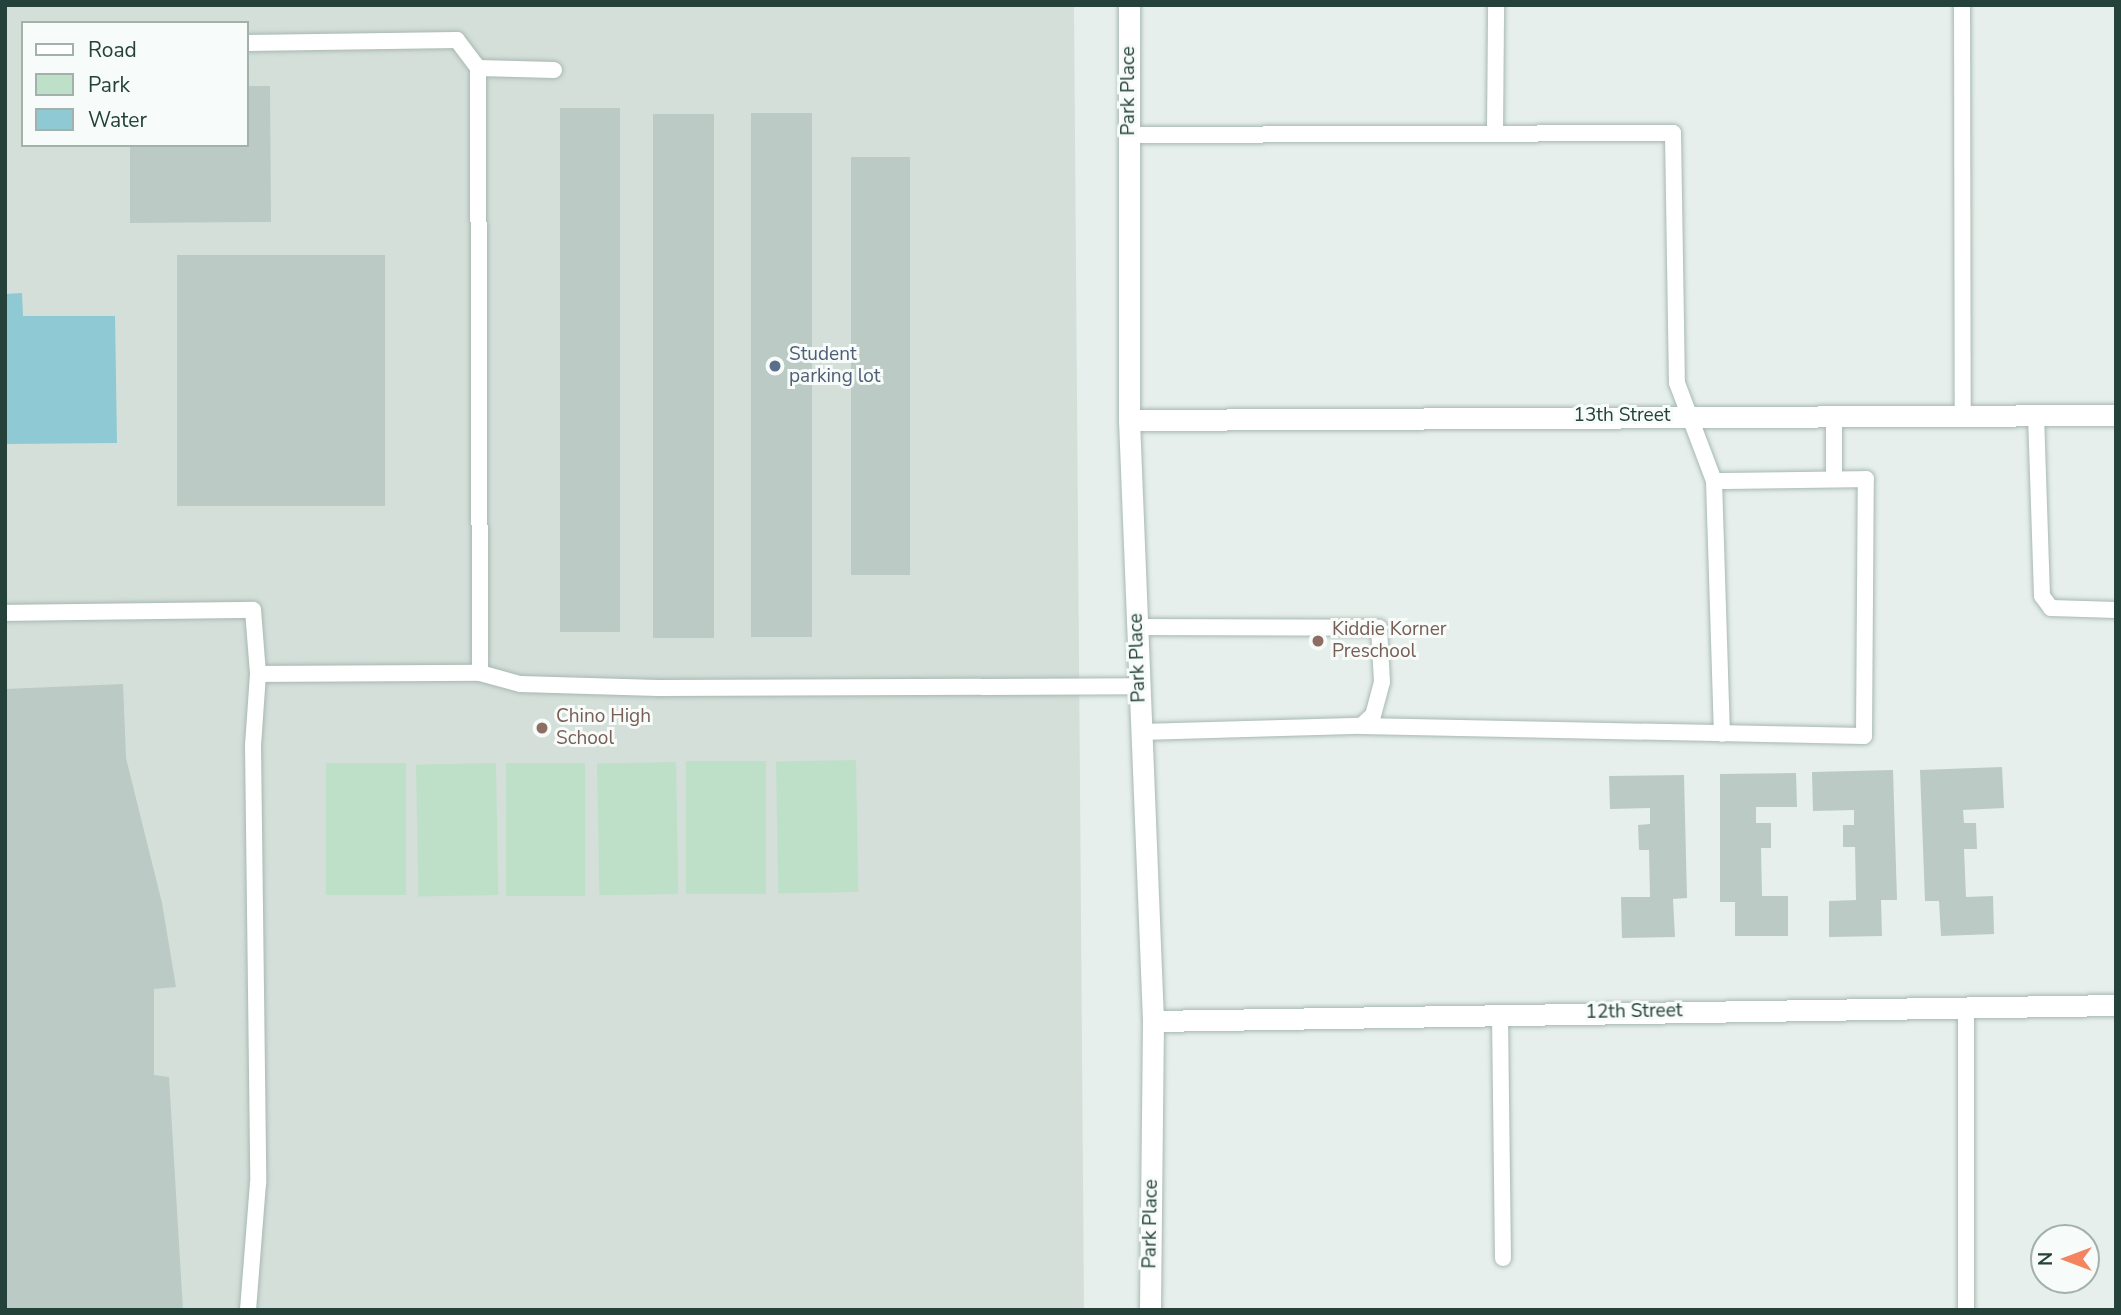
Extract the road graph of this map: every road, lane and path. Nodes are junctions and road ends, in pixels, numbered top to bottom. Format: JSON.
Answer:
{"nodes":[{"id":1,"x":1129,"y":5,"type":"edge"},
{"id":2,"x":1496,"y":5,"type":"edge"},
{"id":3,"x":1962,"y":5,"type":"edge"},
{"id":4,"x":248,"y":43,"type":"edge"},
{"id":5,"x":478,"y":68,"type":"junction"},
{"id":6,"x":554,"y":69,"type":"dead end"},
{"id":7,"x":1496,"y":132,"type":"junction"},
{"id":8,"x":1129,"y":135,"type":"junction"},
{"id":9,"x":2036,"y":415,"type":"junction"},
{"id":10,"x":2116,"y":415,"type":"edge"},
{"id":11,"x":1690,"y":416,"type":"junction"},
{"id":12,"x":1834,"y":416,"type":"junction"},
{"id":13,"x":1963,"y":416,"type":"junction"},
{"id":14,"x":1129,"y":420,"type":"junction"},
{"id":15,"x":1835,"y":479,"type":"junction"},
{"id":16,"x":1714,"y":481,"type":"junction"},
{"id":17,"x":2116,"y":610,"type":"edge"},
{"id":18,"x":5,"y":613,"type":"edge"},
{"id":19,"x":1137,"y":627,"type":"junction"},
{"id":20,"x":480,"y":673,"type":"junction"},
{"id":21,"x":258,"y":674,"type":"junction"},
{"id":22,"x":1140,"y":686,"type":"junction"},
{"id":23,"x":1361,"y":726,"type":"junction"},
{"id":24,"x":1141,"y":732,"type":"junction"},
{"id":25,"x":1722,"y":734,"type":"junction"},
{"id":26,"x":2116,"y":1005,"type":"edge"},
{"id":27,"x":1966,"y":1007,"type":"junction"},
{"id":28,"x":1500,"y":1015,"type":"junction"},
{"id":29,"x":1153,"y":1021,"type":"junction"},
{"id":30,"x":1503,"y":1258,"type":"dead end"},
{"id":31,"x":248,"y":1310,"type":"edge"},
{"id":32,"x":1150,"y":1310,"type":"edge"},
{"id":33,"x":1966,"y":1310,"type":"edge"}],
"edges":[{"from":1,"to":8,"type":"street","name":"Park Place"},
{"from":2,"to":7,"type":"lane"},
{"from":3,"to":13,"type":"lane"},
{"from":4,"to":5,"type":"lane"},
{"from":5,"to":6,"type":"lane"},
{"from":5,"to":20,"type":"lane"},
{"from":7,"to":8,"type":"lane"},
{"from":7,"to":11,"type":"lane"},
{"from":8,"to":14,"type":"street","name":"Park Place"},
{"from":9,"to":10,"type":"street","name":"13th Street"},
{"from":9,"to":13,"type":"street","name":"13th Street"},
{"from":9,"to":17,"type":"lane"},
{"from":11,"to":12,"type":"street","name":"13th Street"},
{"from":11,"to":14,"type":"street","name":"13th Street"},
{"from":11,"to":16,"type":"lane"},
{"from":12,"to":13,"type":"street","name":"13th Street"},
{"from":12,"to":15,"type":"lane"},
{"from":14,"to":19,"type":"street","name":"Park Place"},
{"from":15,"to":16,"type":"lane"},
{"from":15,"to":25,"type":"lane"},
{"from":16,"to":25,"type":"lane"},
{"from":18,"to":21,"type":"lane"},
{"from":19,"to":22,"type":"street","name":"Park Place"},
{"from":19,"to":23,"type":"lane"},
{"from":20,"to":21,"type":"lane"},
{"from":20,"to":22,"type":"lane"},
{"from":21,"to":31,"type":"lane"},
{"from":22,"to":24,"type":"street","name":"Park Place"},
{"from":23,"to":24,"type":"lane"},
{"from":23,"to":25,"type":"lane"},
{"from":24,"to":29,"type":"street","name":"Park Place"},
{"from":26,"to":27,"type":"street","name":"12th Street"},
{"from":27,"to":28,"type":"street","name":"12th Street"},
{"from":27,"to":33,"type":"lane"},
{"from":28,"to":29,"type":"street","name":"12th Street"},
{"from":28,"to":30,"type":"lane"},
{"from":29,"to":32,"type":"street","name":"Park Place"}]}
